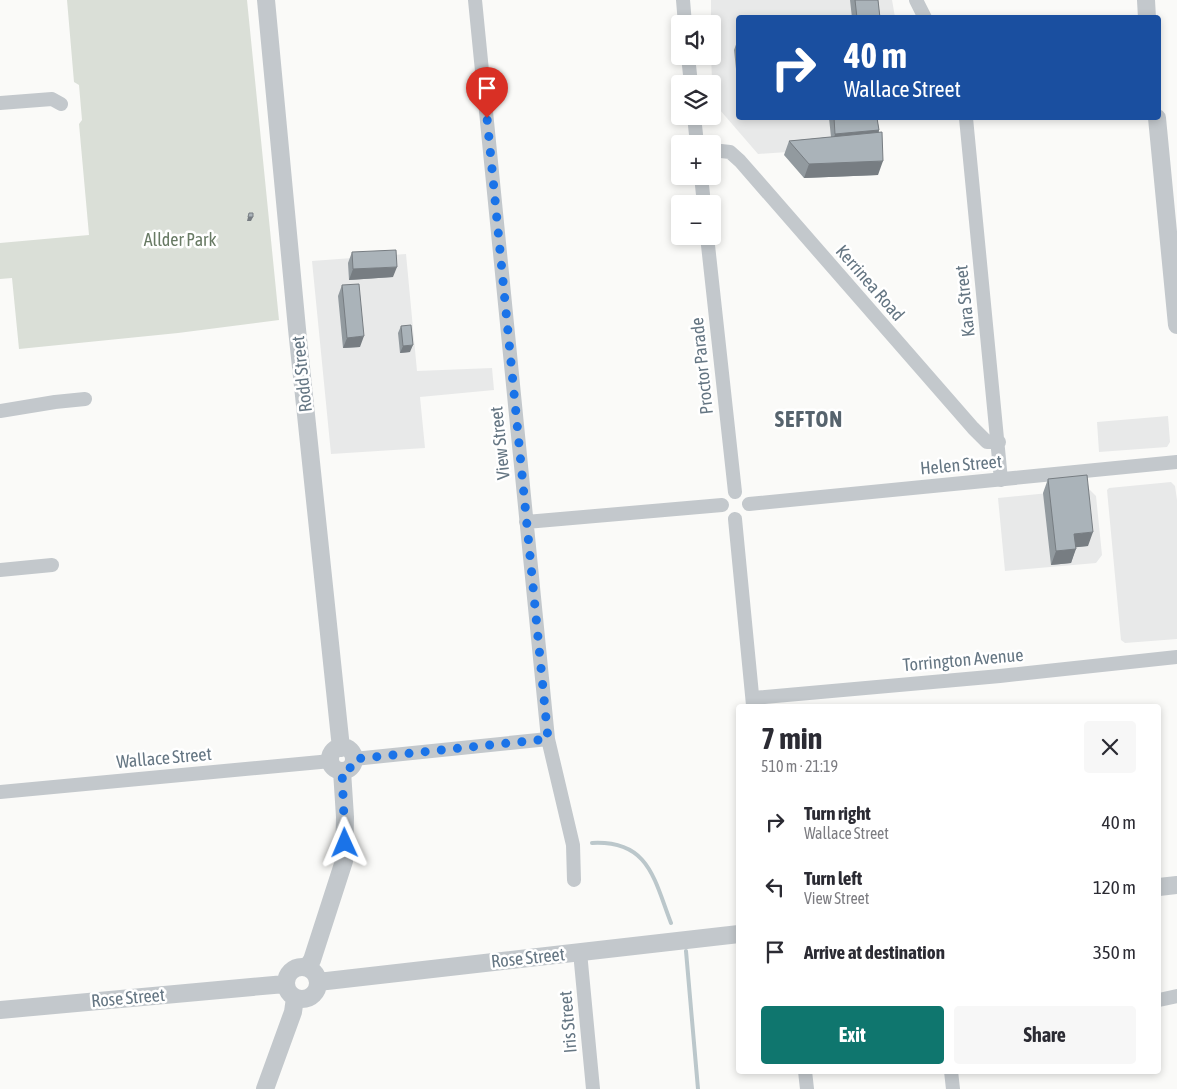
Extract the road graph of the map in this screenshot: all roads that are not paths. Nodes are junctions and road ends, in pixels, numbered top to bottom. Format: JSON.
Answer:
{"nodes":[{"id":1,"x":266,"y":0,"type":"edge"},
{"id":2,"x":475,"y":0,"type":"edge"},
{"id":3,"x":683,"y":0,"type":"edge"},
{"id":4,"x":916,"y":0,"type":"edge"},
{"id":5,"x":1146,"y":0,"type":"edge"},
{"id":6,"x":684,"y":15,"type":"edge"},
{"id":7,"x":924,"y":15,"type":"edge"},
{"id":8,"x":1147,"y":15,"type":"edge"},
{"id":9,"x":0,"y":103,"type":"edge"},
{"id":10,"x":61,"y":104,"type":"dead end"},
{"id":11,"x":966,"y":120,"type":"edge"},
{"id":12,"x":1157,"y":120,"type":"edge"},
{"id":13,"x":721,"y":151,"type":"edge"},
{"id":14,"x":708,"y":245,"type":"edge"},
{"id":15,"x":1177,"y":325,"type":"edge"},
{"id":16,"x":85,"y":399,"type":"dead end"},
{"id":17,"x":0,"y":411,"type":"edge"},
{"id":18,"x":998,"y":442,"type":"junction"},
{"id":19,"x":1177,"y":462,"type":"edge"},
{"id":20,"x":1001,"y":480,"type":"junction"},
{"id":21,"x":735,"y":492,"type":"junction"},
{"id":22,"x":749,"y":504,"type":"junction"},
{"id":23,"x":722,"y":505,"type":"junction"},
{"id":24,"x":735,"y":519,"type":"junction"},
{"id":25,"x":526,"y":522,"type":"junction"},
{"id":26,"x":52,"y":565,"type":"dead end"},
{"id":27,"x":0,"y":570,"type":"edge"},
{"id":28,"x":1177,"y":657,"type":"edge"},
{"id":29,"x":753,"y":702,"type":"edge"},
{"id":30,"x":548,"y":739,"type":"junction"},
{"id":31,"x":342,"y":760,"type":"junction"},
{"id":32,"x":0,"y":792,"type":"edge"},
{"id":33,"x":574,"y":880,"type":"dead end"},
{"id":34,"x":1177,"y":885,"type":"edge"},
{"id":35,"x":1161,"y":887,"type":"edge"},
{"id":36,"x":736,"y":934,"type":"edge"},
{"id":37,"x":580,"y":952,"type":"junction"},
{"id":38,"x":307,"y":967,"type":"junction"},
{"id":39,"x":318,"y":982,"type":"junction"},
{"id":40,"x":290,"y":991,"type":"junction"},
{"id":41,"x":1177,"y":996,"type":"edge"},
{"id":42,"x":1161,"y":1000,"type":"edge"},
{"id":43,"x":0,"y":1010,"type":"edge"},
{"id":44,"x":805,"y":1074,"type":"edge"},
{"id":45,"x":951,"y":1074,"type":"edge"},
{"id":46,"x":265,"y":1089,"type":"edge"},
{"id":47,"x":593,"y":1089,"type":"edge"},
{"id":48,"x":807,"y":1089,"type":"edge"},
{"id":49,"x":953,"y":1089,"type":"edge"}],
"edges":[{"from":1,"to":31,"type":"street","name":"Rodd Street"},
{"from":2,"to":25,"type":"street","name":"View Street"},
{"from":3,"to":6,"type":"street"},
{"from":4,"to":7,"type":"street"},
{"from":5,"to":8,"type":"street"},
{"from":9,"to":10,"type":"street"},
{"from":11,"to":18,"type":"street","name":"Kara Street"},
{"from":12,"to":15,"type":"street"},
{"from":13,"to":18,"type":"street","name":"Kerrinea Road"},
{"from":14,"to":21,"type":"street","name":"Proctor Parade"},
{"from":16,"to":17,"type":"street"},
{"from":18,"to":20,"type":"street","name":"Kara Street"},
{"from":19,"to":20,"type":"street","name":"Helen Street"},
{"from":20,"to":22,"type":"street","name":"Helen Street"},
{"from":21,"to":22,"type":"street"},
{"from":21,"to":23,"type":"street"},
{"from":22,"to":24,"type":"street"},
{"from":23,"to":24,"type":"street"},
{"from":23,"to":25,"type":"street"},
{"from":24,"to":29,"type":"street"},
{"from":25,"to":30,"type":"street","name":"View Street"},
{"from":26,"to":27,"type":"street"},
{"from":28,"to":29,"type":"street","name":"Torrington Avenue"},
{"from":30,"to":31,"type":"street","name":"Wallace Street"},
{"from":30,"to":33,"type":"street","name":"View Street"},
{"from":31,"to":32,"type":"street","name":"Wallace Street"},
{"from":31,"to":38,"type":"street","name":"Rodd Street"},
{"from":34,"to":35,"type":"street"},
{"from":36,"to":37,"type":"street","name":"Rose Street"},
{"from":37,"to":39,"type":"street","name":"Rose Street"},
{"from":37,"to":47,"type":"street","name":"Iris Street"},
{"from":38,"to":39,"type":"street"},
{"from":38,"to":40,"type":"street"},
{"from":39,"to":40,"type":"street"},
{"from":40,"to":43,"type":"street","name":"Rose Street"},
{"from":40,"to":46,"type":"street"},
{"from":41,"to":42,"type":"street"},
{"from":44,"to":48,"type":"street"},
{"from":45,"to":49,"type":"street"}]}
